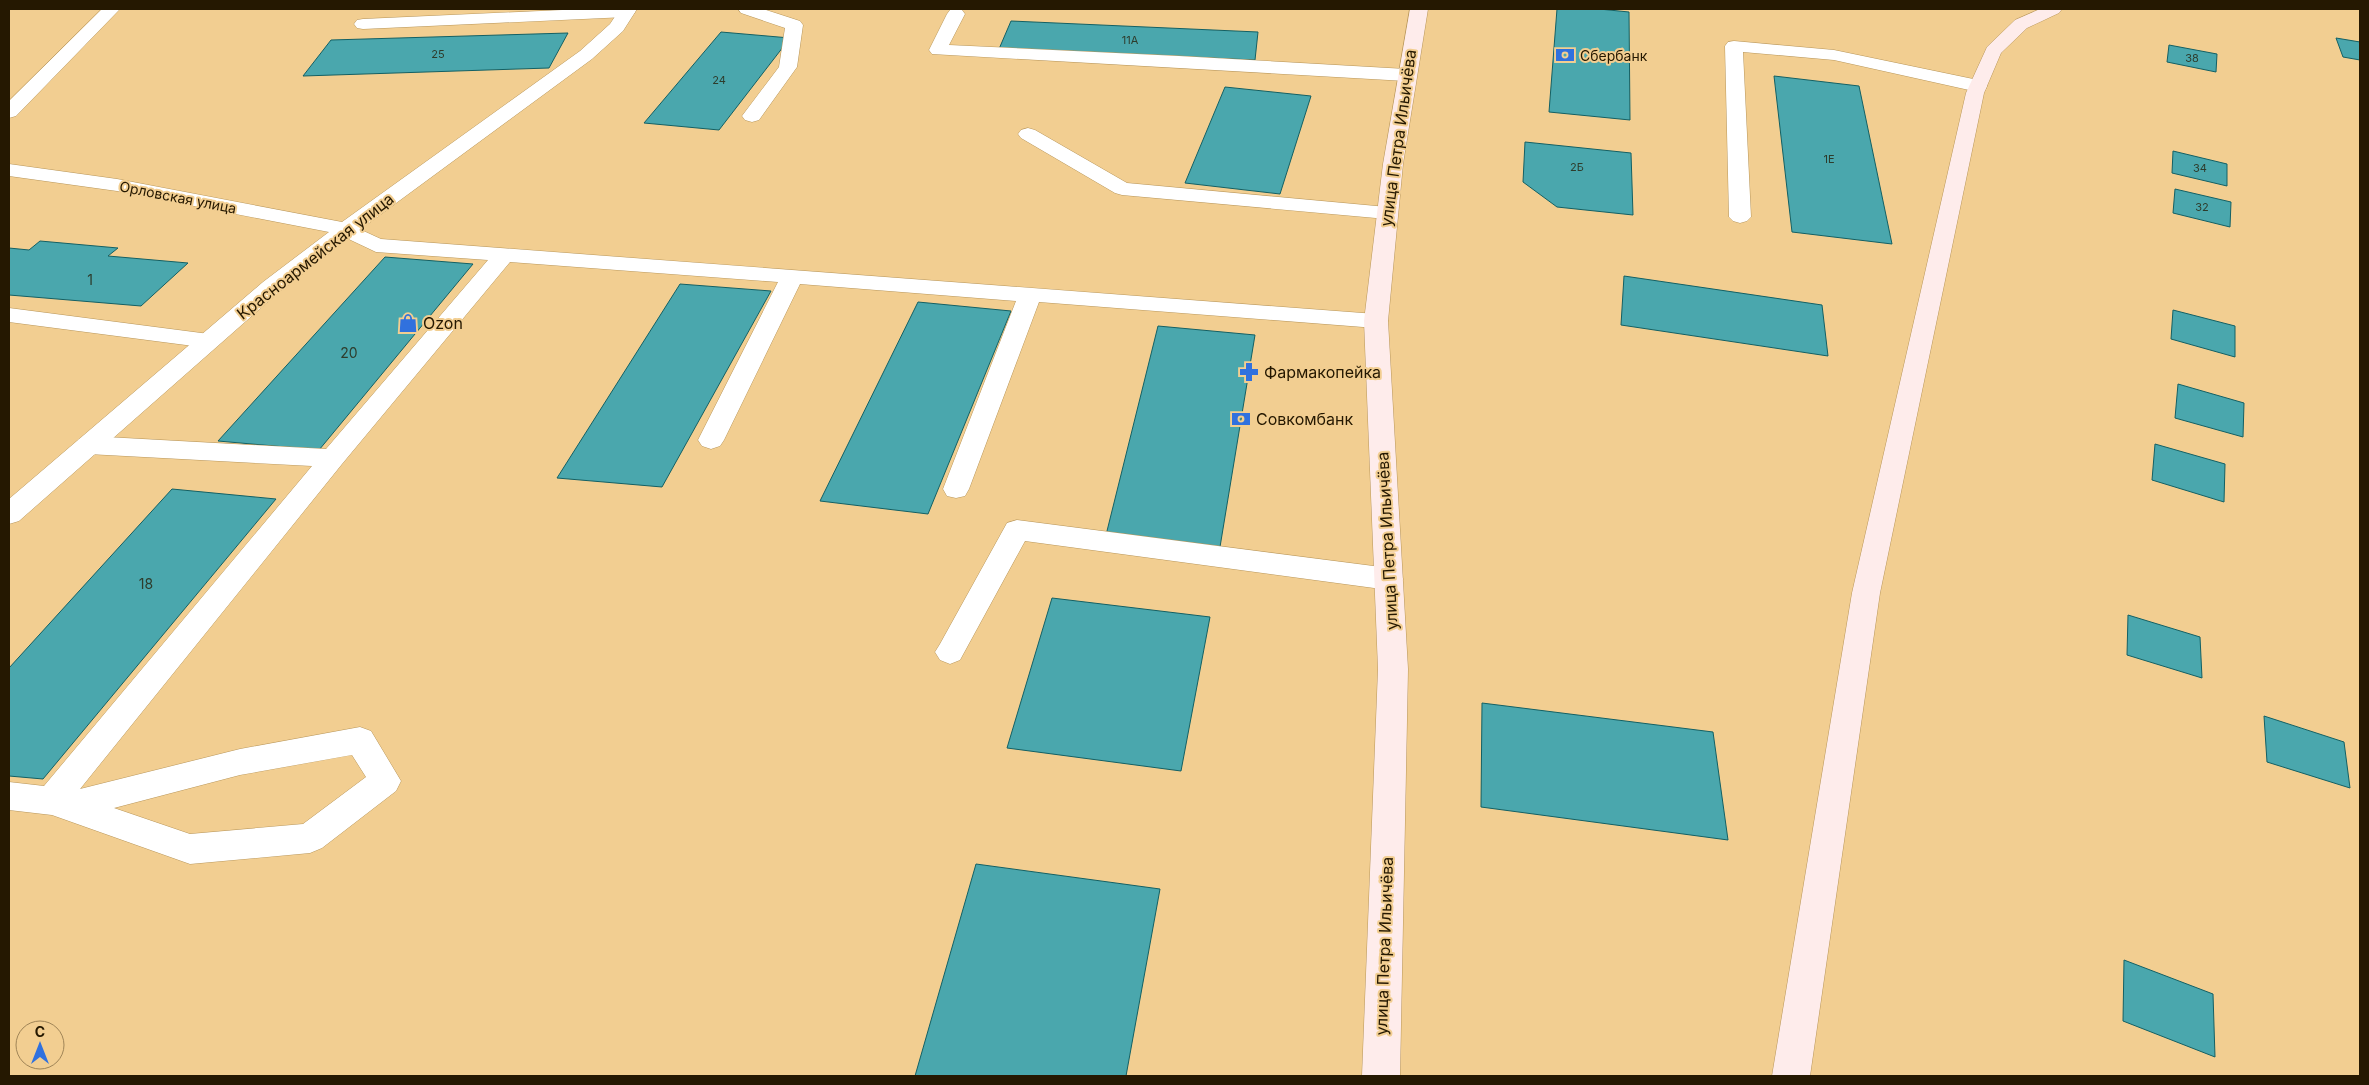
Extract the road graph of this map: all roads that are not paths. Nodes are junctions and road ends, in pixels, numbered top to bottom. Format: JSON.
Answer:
{"nodes":[{"id":1,"x":111,"y":9,"type":"edge"},
{"id":2,"x":746,"y":9,"type":"edge"},
{"id":3,"x":1419,"y":9,"type":"edge"},
{"id":4,"x":2053,"y":9,"type":"edge"},
{"id":5,"x":627,"y":10,"type":"edge"},
{"id":6,"x":956,"y":14,"type":"dead end"},
{"id":7,"x":364,"y":24,"type":"dead end"},
{"id":8,"x":1406,"y":75,"type":"junction"},
{"id":9,"x":1978,"y":86,"type":"junction"},
{"id":10,"x":9,"y":112,"type":"edge"},
{"id":11,"x":752,"y":116,"type":"dead end"},
{"id":12,"x":1028,"y":134,"type":"dead end"},
{"id":13,"x":9,"y":170,"type":"edge"},
{"id":14,"x":1387,"y":213,"type":"junction"},
{"id":15,"x":1740,"y":216,"type":"dead end"},
{"id":16,"x":346,"y":229,"type":"junction"},
{"id":17,"x":504,"y":255,"type":"junction"},
{"id":18,"x":792,"y":277,"type":"junction"},
{"id":19,"x":1030,"y":295,"type":"junction"},
{"id":20,"x":9,"y":314,"type":"edge"},
{"id":21,"x":1376,"y":321,"type":"junction"},
{"id":22,"x":209,"y":341,"type":"junction"},
{"id":23,"x":711,"y":440,"type":"dead end"},
{"id":24,"x":88,"y":445,"type":"junction"},
{"id":25,"x":333,"y":458,"type":"junction"},
{"id":26,"x":956,"y":489,"type":"dead end"},
{"id":27,"x":9,"y":514,"type":"edge"},
{"id":28,"x":1389,"y":579,"type":"junction"},
{"id":29,"x":950,"y":652,"type":"dead end"},
{"id":30,"x":9,"y":796,"type":"edge"},
{"id":31,"x":50,"y":802,"type":"junction"},
{"id":32,"x":1380,"y":1076,"type":"edge"},
{"id":33,"x":1791,"y":1076,"type":"edge"}],
"edges":[{"from":1,"to":10,"type":"street"},
{"from":2,"to":11,"type":"street"},
{"from":3,"to":8,"type":"street","name":"улица Петра Ильичёва"},
{"from":4,"to":9,"type":"street"},
{"from":5,"to":7,"type":"street"},
{"from":5,"to":16,"type":"street","name":"Красноармейская улица"},
{"from":6,"to":8,"type":"street"},
{"from":8,"to":14,"type":"street","name":"улица Петра Ильичёва"},
{"from":9,"to":15,"type":"street"},
{"from":9,"to":33,"type":"street"},
{"from":12,"to":14,"type":"street"},
{"from":13,"to":16,"type":"street","name":"Орловская улица"},
{"from":14,"to":21,"type":"street","name":"улица Петра Ильичёва"},
{"from":16,"to":17,"type":"street","name":"Орловская улица"},
{"from":16,"to":22,"type":"street","name":"Красноармейская улица"},
{"from":17,"to":18,"type":"street","name":"Орловская улица"},
{"from":17,"to":25,"type":"street"},
{"from":18,"to":19,"type":"street","name":"Орловская улица"},
{"from":18,"to":23,"type":"street"},
{"from":19,"to":21,"type":"street","name":"Орловская улица"},
{"from":19,"to":26,"type":"street"},
{"from":20,"to":22,"type":"street"},
{"from":21,"to":28,"type":"street","name":"улица Петра Ильичёва"},
{"from":22,"to":24,"type":"street","name":"Красноармейская улица"},
{"from":24,"to":25,"type":"street"},
{"from":24,"to":27,"type":"street","name":"Красноармейская улица"},
{"from":25,"to":31,"type":"street"},
{"from":28,"to":29,"type":"street"},
{"from":28,"to":32,"type":"street","name":"улица Петра Ильичёва"},
{"from":30,"to":31,"type":"street"},
{"from":31,"to":31,"type":"street"}]}
